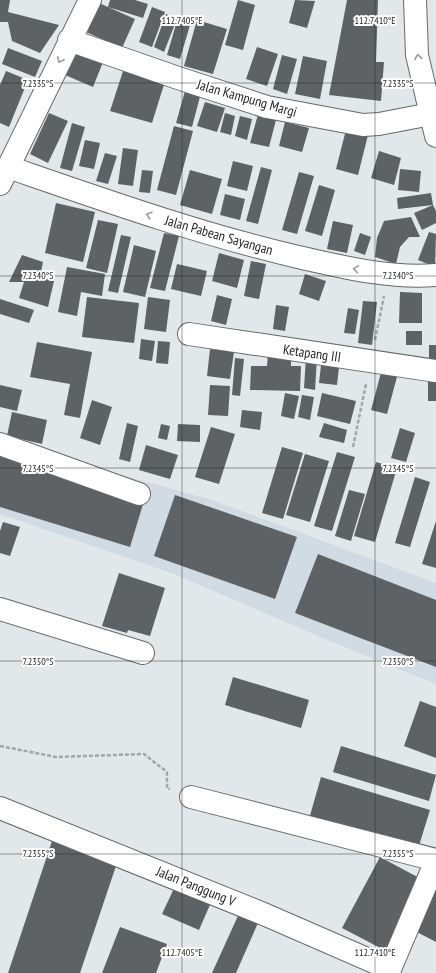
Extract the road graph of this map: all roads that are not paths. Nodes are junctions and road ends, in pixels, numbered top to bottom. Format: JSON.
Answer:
{"nodes":[{"id":1,"x":415,"y":0,"type":"edge"},
{"id":2,"x":84,"y":2,"type":"edge"},
{"id":3,"x":69,"y":40,"type":"junction"},
{"id":4,"x":430,"y":86,"type":"edge"},
{"id":5,"x":431,"y":114,"type":"junction"},
{"id":6,"x":436,"y":136,"type":"edge"},
{"id":7,"x":9,"y":144,"type":"edge"},
{"id":8,"x":4,"y":176,"type":"edge"},
{"id":9,"x":436,"y":275,"type":"edge"},
{"id":10,"x":188,"y":334,"type":"dead end"},
{"id":11,"x":436,"y":371,"type":"edge"},
{"id":12,"x":0,"y":444,"type":"edge"},
{"id":13,"x":139,"y":494,"type":"dead end"},
{"id":14,"x":0,"y":609,"type":"edge"},
{"id":15,"x":143,"y":653,"type":"dead end"},
{"id":16,"x":191,"y":797,"type":"road end"},
{"id":17,"x":0,"y":808,"type":"edge"},
{"id":18,"x":436,"y":861,"type":"edge"}],
"edges":[{"from":4,"to":1,"type":"street","one_way":true},
{"from":2,"to":3,"type":"street"},
{"from":3,"to":5,"type":"street","name":"Jalan Kampung Margi"},
{"from":3,"to":7,"type":"street","one_way":true},
{"from":4,"to":5,"type":"street"},
{"from":5,"to":6,"type":"street"},
{"from":7,"to":8,"type":"street"},
{"from":9,"to":8,"type":"street","name":"Jalan Pabean Sayangan","one_way":true},
{"from":10,"to":11,"type":"street","name":"Ketapang III"},
{"from":12,"to":13,"type":"street"},
{"from":14,"to":15,"type":"street"},
{"from":16,"to":18,"type":"street"},
{"from":17,"to":18,"type":"street","name":"Jalan Panggung V"}]}
